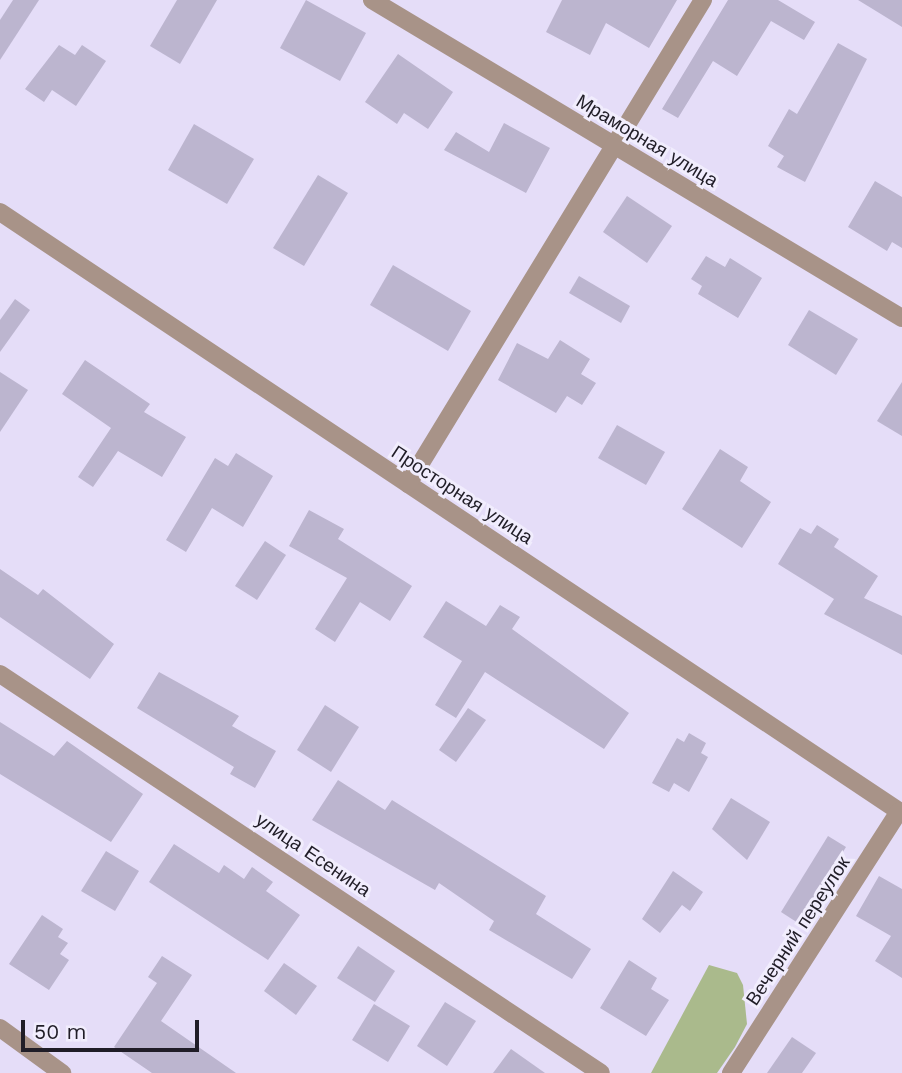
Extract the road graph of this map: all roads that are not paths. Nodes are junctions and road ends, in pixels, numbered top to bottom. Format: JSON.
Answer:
{"nodes":[{"id":1,"x":372,"y":0,"type":"edge"},
{"id":2,"x":703,"y":0,"type":"edge"},
{"id":3,"x":616,"y":147,"type":"junction"},
{"id":4,"x":0,"y":212,"type":"edge"},
{"id":5,"x":902,"y":318,"type":"edge"},
{"id":6,"x":408,"y":484,"type":"junction"},
{"id":7,"x":0,"y":674,"type":"edge"},
{"id":8,"x":901,"y":812,"type":"edge"},
{"id":9,"x":0,"y":1028,"type":"edge"},
{"id":10,"x":62,"y":1073,"type":"edge"},
{"id":11,"x":601,"y":1073,"type":"edge"},
{"id":12,"x":731,"y":1073,"type":"edge"}],
"edges":[{"from":1,"to":3,"type":"street","name":"Мраморная улица"},
{"from":2,"to":3,"type":"street"},
{"from":3,"to":5,"type":"street","name":"Мраморная улица"},
{"from":3,"to":6,"type":"street"},
{"from":4,"to":6,"type":"street","name":"Просторная улица"},
{"from":6,"to":8,"type":"street","name":"Просторная улица"},
{"from":7,"to":11,"type":"street","name":"улица Есенина"},
{"from":8,"to":12,"type":"street","name":"Вечерний переулок"},
{"from":9,"to":10,"type":"street"}]}
